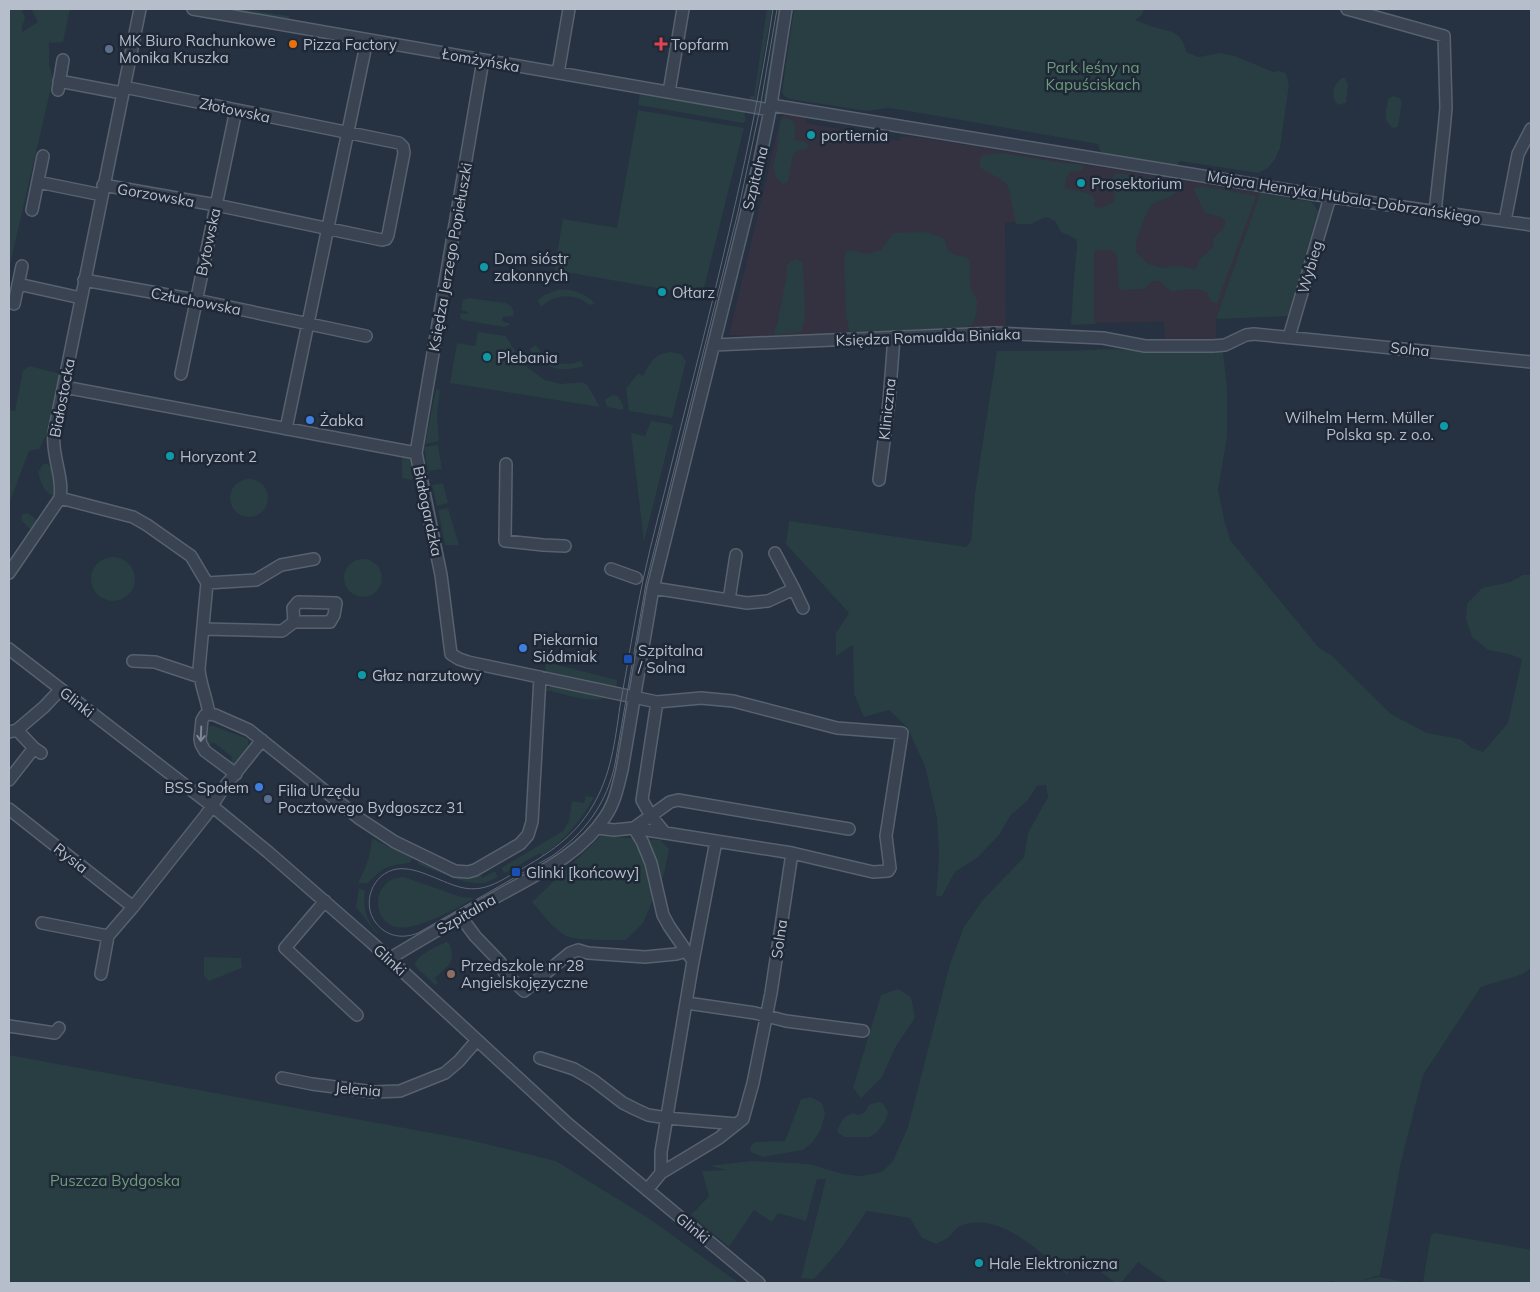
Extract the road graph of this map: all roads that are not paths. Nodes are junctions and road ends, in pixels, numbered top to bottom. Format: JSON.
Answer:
{"nodes":[{"id":1,"x":140,"y":9,"type":"edge"},
{"id":2,"x":200,"y":9,"type":"edge"},
{"id":3,"x":568,"y":9,"type":"edge"},
{"id":4,"x":684,"y":9,"type":"edge"},
{"id":5,"x":786,"y":9,"type":"edge"},
{"id":6,"x":1347,"y":9,"type":"edge"},
{"id":7,"x":367,"y":40,"type":"junction"},
{"id":8,"x":63,"y":60,"type":"dead end"},
{"id":9,"x":483,"y":60,"type":"junction"},
{"id":10,"x":558,"y":73,"type":"junction"},
{"id":11,"x":123,"y":90,"type":"junction"},
{"id":12,"x":669,"y":92,"type":"junction"},
{"id":13,"x":771,"y":108,"type":"junction"},
{"id":14,"x":236,"y":110,"type":"junction"},
{"id":15,"x":1531,"y":128,"type":"edge"},
{"id":16,"x":347,"y":133,"type":"junction"},
{"id":17,"x":43,"y":156,"type":"dead end"},
{"id":18,"x":38,"y":182,"type":"junction"},
{"id":19,"x":103,"y":190,"type":"junction"},
{"id":20,"x":1330,"y":197,"type":"junction"},
{"id":21,"x":216,"y":205,"type":"junction"},
{"id":22,"x":32,"y":210,"type":"dead end"},
{"id":23,"x":1435,"y":212,"type":"junction"},
{"id":24,"x":1505,"y":221,"type":"junction"},
{"id":25,"x":1531,"y":225,"type":"edge"},
{"id":26,"x":327,"y":229,"type":"junction"},
{"id":27,"x":22,"y":266,"type":"dead end"},
{"id":28,"x":84,"y":280,"type":"junction"},
{"id":29,"x":18,"y":284,"type":"junction"},
{"id":30,"x":81,"y":298,"type":"junction"},
{"id":31,"x":196,"y":300,"type":"junction"},
{"id":32,"x":14,"y":304,"type":"dead end"},
{"id":33,"x":307,"y":324,"type":"junction"},
{"id":34,"x":366,"y":336,"type":"dead end"},
{"id":35,"x":894,"y":337,"type":"junction"},
{"id":36,"x":1289,"y":337,"type":"junction"},
{"id":37,"x":714,"y":345,"type":"junction"},
{"id":38,"x":1531,"y":362,"type":"edge"},
{"id":39,"x":181,"y":374,"type":"dead end"},
{"id":40,"x":64,"y":387,"type":"junction"},
{"id":41,"x":286,"y":429,"type":"junction"},
{"id":42,"x":416,"y":453,"type":"junction"},
{"id":43,"x":506,"y":464,"type":"dead end"},
{"id":44,"x":879,"y":480,"type":"dead end"},
{"id":45,"x":60,"y":498,"type":"junction"},
{"id":46,"x":565,"y":546,"type":"dead end"},
{"id":47,"x":775,"y":553,"type":"dead end"},
{"id":48,"x":736,"y":555,"type":"dead end"},
{"id":49,"x":314,"y":559,"type":"dead end"},
{"id":50,"x":611,"y":569,"type":"dead end"},
{"id":51,"x":9,"y":573,"type":"edge"},
{"id":52,"x":636,"y":578,"type":"dead end"},
{"id":53,"x":207,"y":583,"type":"junction"},
{"id":54,"x":653,"y":588,"type":"junction"},
{"id":55,"x":794,"y":589,"type":"junction"},
{"id":56,"x":729,"y":600,"type":"junction"},
{"id":57,"x":803,"y":608,"type":"dead end"},
{"id":58,"x":294,"y":622,"type":"dead end"},
{"id":59,"x":203,"y":629,"type":"junction"},
{"id":60,"x":9,"y":649,"type":"edge"},
{"id":61,"x":133,"y":662,"type":"dead end"},
{"id":62,"x":200,"y":677,"type":"junction"},
{"id":63,"x":540,"y":677,"type":"junction"},
{"id":64,"x":61,"y":689,"type":"junction"},
{"id":65,"x":635,"y":698,"type":"junction"},
{"id":66,"x":657,"y":702,"type":"junction"},
{"id":67,"x":209,"y":714,"type":"junction"},
{"id":68,"x":13,"y":731,"type":"edge"},
{"id":69,"x":262,"y":740,"type":"junction"},
{"id":70,"x":236,"y":774,"type":"junction"},
{"id":71,"x":9,"y":780,"type":"edge"},
{"id":72,"x":212,"y":806,"type":"junction"},
{"id":73,"x":9,"y":809,"type":"edge"},
{"id":74,"x":650,"y":816,"type":"junction"},
{"id":75,"x":598,"y":828,"type":"junction"},
{"id":76,"x":634,"y":828,"type":"junction"},
{"id":77,"x":849,"y":829,"type":"dead end"},
{"id":78,"x":664,"y":832,"type":"junction"},
{"id":79,"x":716,"y":841,"type":"junction"},
{"id":80,"x":792,"y":854,"type":"junction"},
{"id":81,"x":325,"y":901,"type":"junction"},
{"id":82,"x":133,"y":907,"type":"junction"},
{"id":83,"x":461,"y":917,"type":"junction"},
{"id":84,"x":42,"y":923,"type":"dead end"},
{"id":85,"x":108,"y":936,"type":"junction"},
{"id":86,"x":686,"y":951,"type":"junction"},
{"id":87,"x":389,"y":959,"type":"junction"},
{"id":88,"x":693,"y":961,"type":"junction"},
{"id":89,"x":101,"y":974,"type":"dead end"},
{"id":90,"x":687,"y":1002,"type":"junction"},
{"id":91,"x":357,"y":1015,"type":"dead end"},
{"id":92,"x":767,"y":1016,"type":"junction"},
{"id":93,"x":9,"y":1026,"type":"edge"},
{"id":94,"x":59,"y":1028,"type":"dead end"},
{"id":95,"x":863,"y":1032,"type":"dead end"},
{"id":96,"x":477,"y":1040,"type":"junction"},
{"id":97,"x":540,"y":1058,"type":"dead end"},
{"id":98,"x":282,"y":1078,"type":"dead end"},
{"id":99,"x":667,"y":1118,"type":"junction"},
{"id":100,"x":737,"y":1124,"type":"junction"},
{"id":101,"x":661,"y":1173,"type":"junction"},
{"id":102,"x":647,"y":1190,"type":"junction"},
{"id":103,"x":760,"y":1283,"type":"edge"}],
"edges":[{"from":1,"to":11,"type":"street","name":"Białostocka"},
{"from":2,"to":7,"type":"street","name":"Łomżyńska"},
{"from":3,"to":10,"type":"street"},
{"from":4,"to":12,"type":"street"},
{"from":5,"to":13,"type":"street","name":"Szpitalna"},
{"from":6,"to":23,"type":"street"},
{"from":7,"to":9,"type":"street","name":"Łomżyńska"},
{"from":7,"to":16,"type":"street"},
{"from":8,"to":11,"type":"street"},
{"from":9,"to":10,"type":"street","name":"Łomżyńska"},
{"from":9,"to":42,"type":"street","name":"Księdza Jerzego Popiełuszki"},
{"from":10,"to":12,"type":"street","name":"Łomżyńska"},
{"from":11,"to":14,"type":"street","name":"Złotowska"},
{"from":11,"to":19,"type":"street","name":"Białostocka"},
{"from":12,"to":13,"type":"street","name":"Łomżyńska"},
{"from":13,"to":20,"type":"street","name":"Majora Henryka Hubala-Dobrzańskiego"},
{"from":13,"to":37,"type":"street","name":"Szpitalna"},
{"from":14,"to":16,"type":"street","name":"Złotowska"},
{"from":14,"to":21,"type":"street","name":"Bytowska"},
{"from":15,"to":24,"type":"street"},
{"from":16,"to":26,"type":"street"},
{"from":16,"to":26,"type":"street","name":"Złotowska"},
{"from":17,"to":18,"type":"street"},
{"from":18,"to":19,"type":"street"},
{"from":18,"to":22,"type":"street"},
{"from":19,"to":21,"type":"street","name":"Gorzowska"},
{"from":19,"to":28,"type":"street","name":"Białostocka"},
{"from":20,"to":23,"type":"street","name":"Majora Henryka Hubala-Dobrzańskiego"},
{"from":20,"to":36,"type":"street","name":"Wybieg"},
{"from":21,"to":26,"type":"street","name":"Gorzowska"},
{"from":21,"to":31,"type":"street","name":"Bytowska"},
{"from":23,"to":24,"type":"street","name":"Majora Henryka Hubala-Dobrzańskiego"},
{"from":24,"to":25,"type":"street","name":"Majora Henryka Hubala-Dobrzańskiego"},
{"from":26,"to":33,"type":"street"},
{"from":27,"to":29,"type":"street"},
{"from":28,"to":30,"type":"street","name":"Białostocka"},
{"from":28,"to":31,"type":"street","name":"Człuchowska"},
{"from":29,"to":30,"type":"street"},
{"from":29,"to":32,"type":"street"},
{"from":30,"to":40,"type":"street","name":"Białostocka"},
{"from":31,"to":33,"type":"street","name":"Człuchowska"},
{"from":31,"to":39,"type":"street","name":"Bytowska"},
{"from":33,"to":34,"type":"street","name":"Człuchowska"},
{"from":33,"to":41,"type":"street"},
{"from":35,"to":36,"type":"street","name":"Księdza Romualda Biniaka"},
{"from":35,"to":37,"type":"street","name":"Księdza Romualda Biniaka"},
{"from":35,"to":44,"type":"street","name":"Kliniczna"},
{"from":36,"to":38,"type":"street","name":"Solna"},
{"from":37,"to":54,"type":"street","name":"Szpitalna"},
{"from":40,"to":41,"type":"street","name":"Białogardzka"},
{"from":40,"to":45,"type":"street","name":"Białostocka"},
{"from":41,"to":42,"type":"street","name":"Białogardzka"},
{"from":42,"to":63,"type":"street","name":"Białogardzka"},
{"from":43,"to":46,"type":"street"},
{"from":45,"to":51,"type":"street"},
{"from":45,"to":53,"type":"street"},
{"from":47,"to":55,"type":"street"},
{"from":48,"to":56,"type":"street"},
{"from":49,"to":53,"type":"street"},
{"from":50,"to":52,"type":"street"},
{"from":53,"to":59,"type":"street"},
{"from":54,"to":56,"type":"street"},
{"from":54,"to":65,"type":"street","name":"Szpitalna"},
{"from":55,"to":56,"type":"street"},
{"from":55,"to":57,"type":"street"},
{"from":58,"to":59,"type":"street"},
{"from":59,"to":62,"type":"street"},
{"from":60,"to":64,"type":"street","name":"Glinki"},
{"from":61,"to":62,"type":"street"},
{"from":62,"to":67,"type":"street"},
{"from":63,"to":65,"type":"street","name":"Białogardzka"},
{"from":63,"to":69,"type":"street"},
{"from":64,"to":68,"type":"street"},
{"from":64,"to":72,"type":"street","name":"Glinki"},
{"from":65,"to":66,"type":"street","name":"Białogardzka"},
{"from":65,"to":75,"type":"street","name":"Szpitalna"},
{"from":66,"to":74,"type":"street"},
{"from":66,"to":80,"type":"street","name":"Białogardzka"},
{"from":67,"to":69,"type":"street"},
{"from":67,"to":70,"type":"street","one_way":true},
{"from":68,"to":71,"type":"street"},
{"from":69,"to":70,"type":"street"},
{"from":70,"to":72,"type":"street"},
{"from":72,"to":81,"type":"street","name":"Glinki"},
{"from":72,"to":82,"type":"street"},
{"from":73,"to":82,"type":"street","name":"Rysia"},
{"from":74,"to":76,"type":"street"},
{"from":74,"to":77,"type":"street"},
{"from":74,"to":78,"type":"street"},
{"from":75,"to":76,"type":"street"},
{"from":75,"to":83,"type":"street","name":"Szpitalna"},
{"from":76,"to":78,"type":"street"},
{"from":76,"to":86,"type":"street"},
{"from":78,"to":79,"type":"street"},
{"from":79,"to":80,"type":"street"},
{"from":79,"to":88,"type":"street"},
{"from":80,"to":92,"type":"street","name":"Solna"},
{"from":81,"to":87,"type":"street","name":"Glinki"},
{"from":81,"to":91,"type":"street"},
{"from":82,"to":85,"type":"street"},
{"from":83,"to":86,"type":"street"},
{"from":83,"to":87,"type":"street","name":"Szpitalna"},
{"from":84,"to":85,"type":"street"},
{"from":85,"to":89,"type":"street"},
{"from":86,"to":88,"type":"street"},
{"from":87,"to":96,"type":"street","name":"Glinki"},
{"from":88,"to":90,"type":"street"},
{"from":90,"to":92,"type":"street"},
{"from":90,"to":99,"type":"street"},
{"from":92,"to":95,"type":"street"},
{"from":92,"to":100,"type":"street","name":"Solna"},
{"from":93,"to":94,"type":"street"},
{"from":96,"to":98,"type":"street","name":"Jelenia"},
{"from":96,"to":102,"type":"street","name":"Glinki"},
{"from":97,"to":99,"type":"street"},
{"from":99,"to":100,"type":"street"},
{"from":99,"to":101,"type":"street"},
{"from":100,"to":101,"type":"street","name":"Solna"},
{"from":101,"to":102,"type":"street","name":"Solna"},
{"from":102,"to":103,"type":"street","name":"Glinki"}]}
